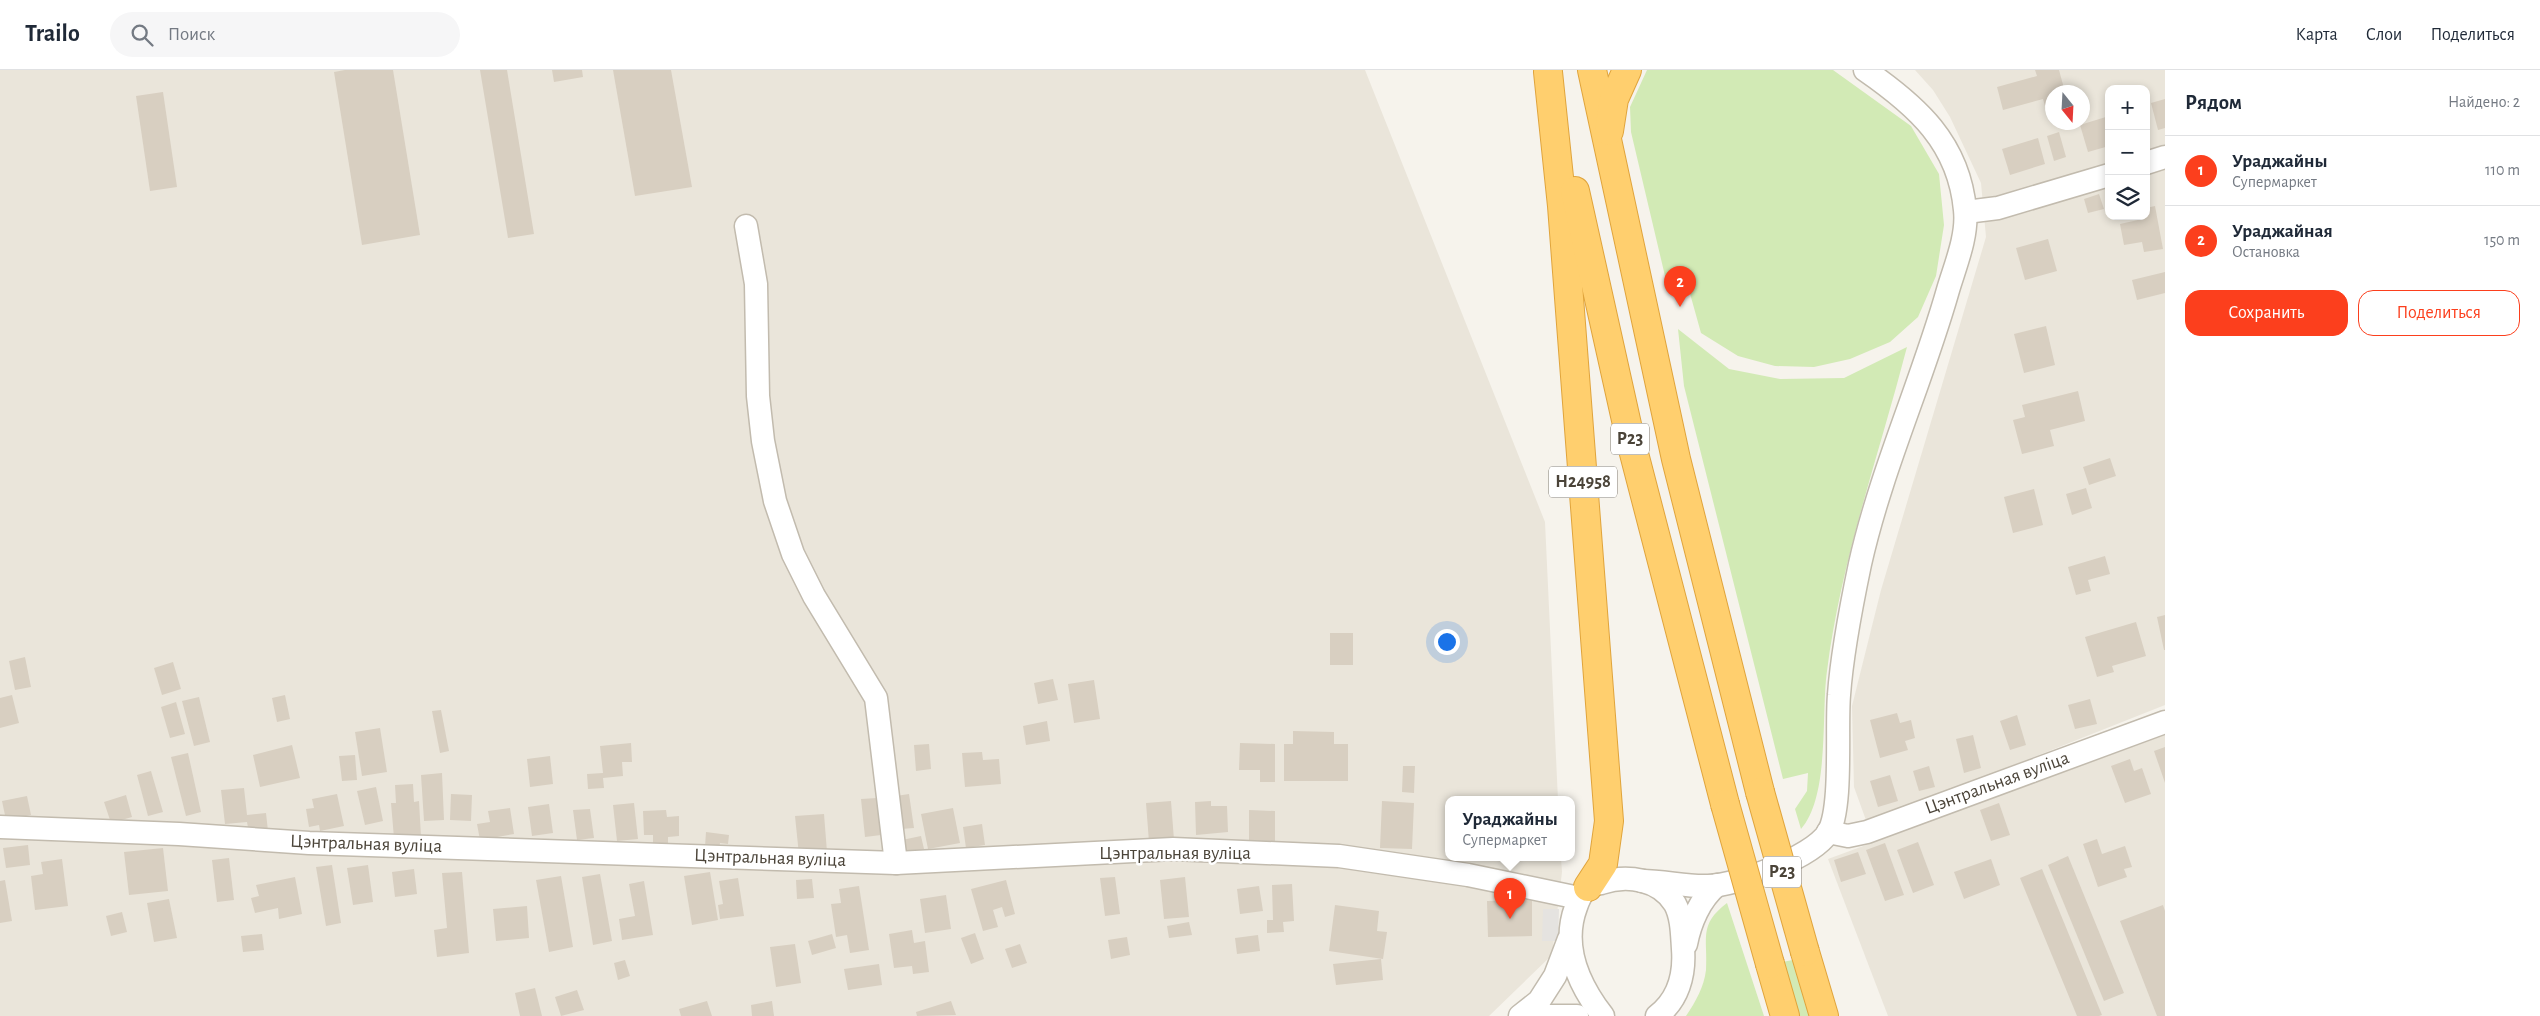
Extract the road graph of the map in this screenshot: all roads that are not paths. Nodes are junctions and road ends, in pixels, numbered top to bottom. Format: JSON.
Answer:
{"nodes":[{"id":1,"x":1592,"y":70,"type":"edge"},
{"id":2,"x":1627,"y":70,"type":"edge"},
{"id":3,"x":1865,"y":70,"type":"edge"},
{"id":4,"x":1548,"y":71,"type":"edge"},
{"id":5,"x":1607,"y":143,"type":"junction"},
{"id":6,"x":2165,"y":157,"type":"edge"},
{"id":7,"x":2150,"y":162,"type":"edge"},
{"id":8,"x":2105,"y":176,"type":"edge"},
{"id":9,"x":1966,"y":212,"type":"junction"},
{"id":10,"x":746,"y":226,"type":"dead end"},
{"id":11,"x":2165,"y":722,"type":"edge"},
{"id":12,"x":0,"y":828,"type":"edge"},
{"id":13,"x":1828,"y":832,"type":"junction"},
{"id":14,"x":896,"y":863,"type":"junction"},
{"id":15,"x":1642,"y":881,"type":"junction"},
{"id":16,"x":1717,"y":885,"type":"junction"},
{"id":17,"x":1583,"y":893,"type":"junction"},
{"id":18,"x":1569,"y":939,"type":"junction"},
{"id":19,"x":1684,"y":958,"type":"junction"},
{"id":20,"x":1520,"y":1016,"type":"edge"},
{"id":21,"x":1548,"y":1016,"type":"edge"},
{"id":22,"x":1577,"y":1016,"type":"edge"},
{"id":23,"x":1603,"y":1016,"type":"edge"},
{"id":24,"x":1657,"y":1016,"type":"edge"},
{"id":25,"x":1785,"y":1016,"type":"edge"},
{"id":26,"x":1824,"y":1016,"type":"edge"}],
"edges":[{"from":1,"to":5,"type":"highway","number":"Р23"},
{"from":2,"to":5,"type":"highway"},
{"from":3,"to":9,"type":"street"},
{"from":4,"to":17,"type":"highway","number":"Н24958"},
{"from":4,"to":25,"type":"highway","number":"Р23","bridge":true},
{"from":5,"to":26,"type":"highway","number":"Р23","bridge":true},
{"from":6,"to":7,"type":"street"},
{"from":8,"to":9,"type":"street"},
{"from":9,"to":13,"type":"street"},
{"from":10,"to":14,"type":"street"},
{"from":11,"to":13,"type":"street","name":"Цэнтральная вуліца"},
{"from":12,"to":14,"type":"street","name":"Цэнтральная вуліца"},
{"from":13,"to":16,"type":"street"},
{"from":14,"to":17,"type":"street","name":"Цэнтральная вуліца"},
{"from":15,"to":16,"type":"street"},
{"from":15,"to":17,"type":"street"},
{"from":15,"to":19,"type":"street"},
{"from":16,"to":19,"type":"street"},
{"from":17,"to":18,"type":"street","number":"Н24958"},
{"from":18,"to":20,"type":"street","number":"Н24958"},
{"from":18,"to":23,"type":"street","number":"Н24958"},
{"from":19,"to":24,"type":"street"},
{"from":21,"to":22,"type":"street"}]}
